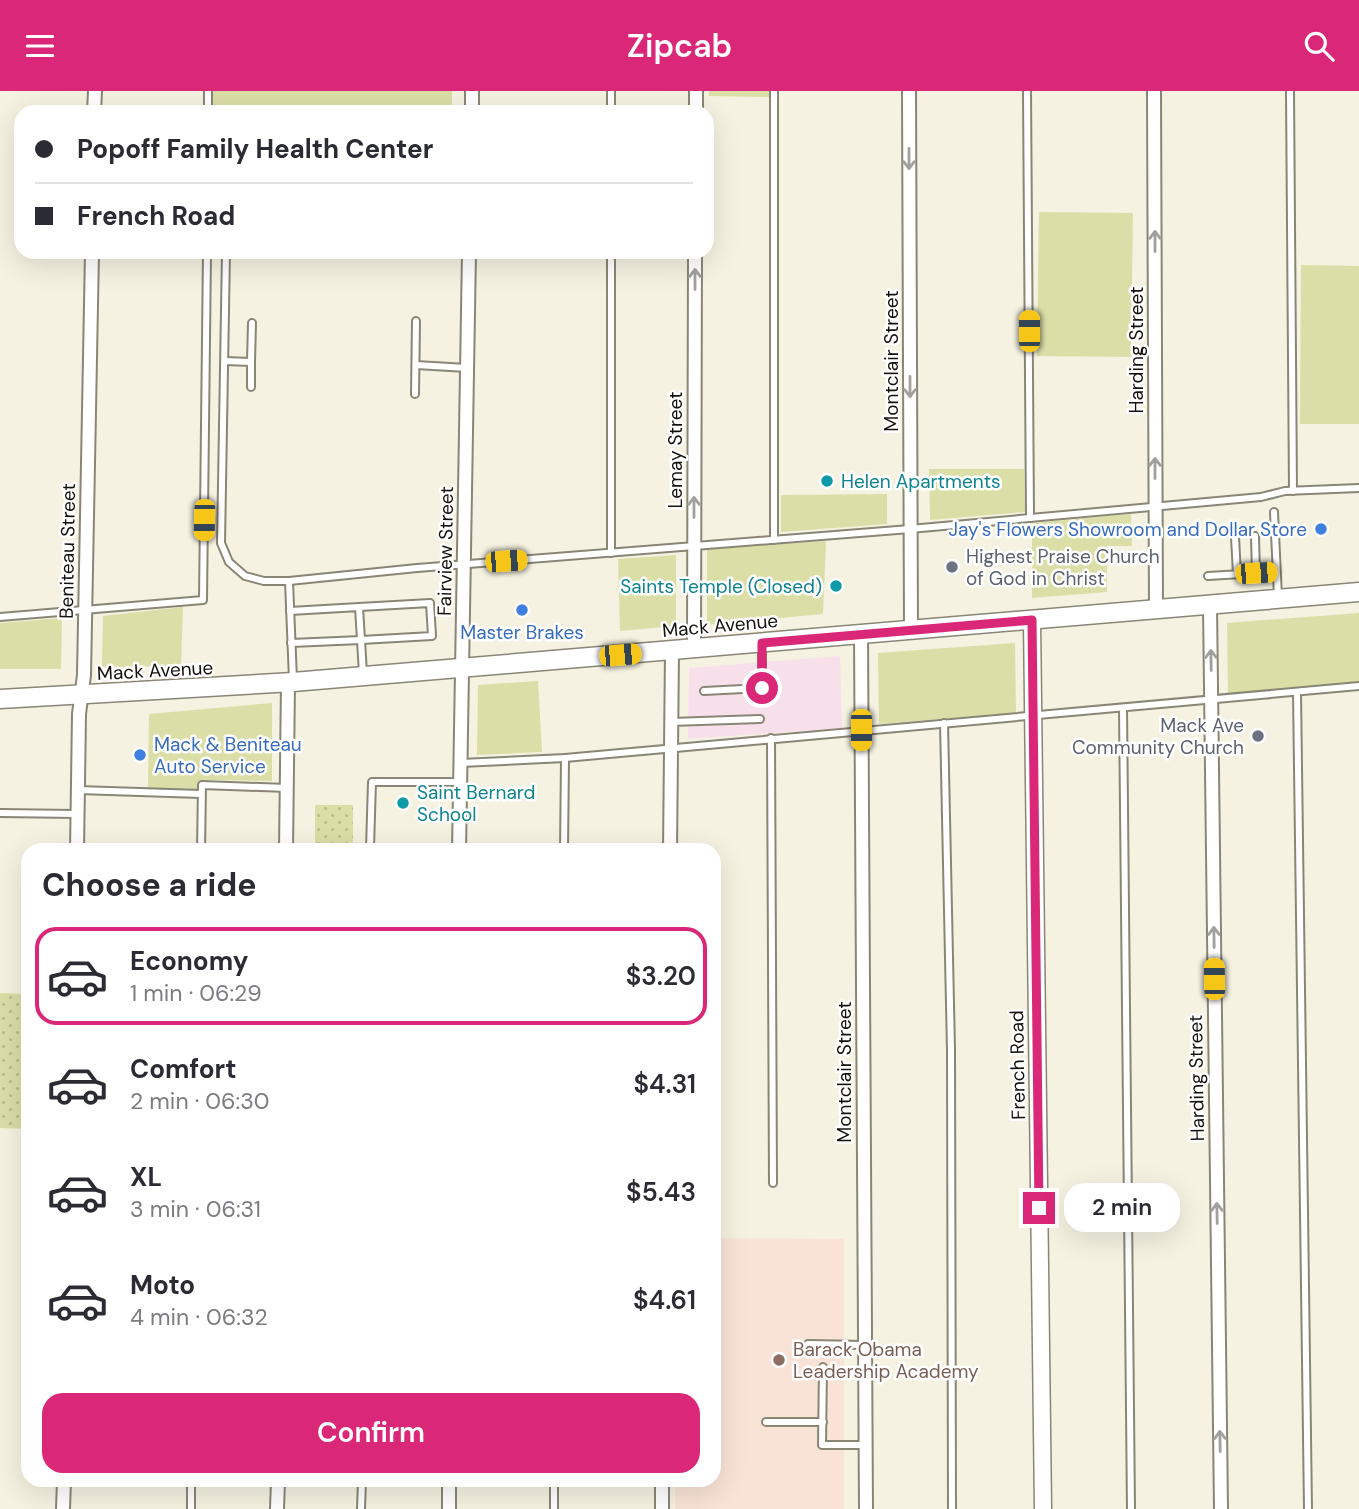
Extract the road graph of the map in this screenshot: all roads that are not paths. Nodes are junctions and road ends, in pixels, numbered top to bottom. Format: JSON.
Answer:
{"nodes":[{"id":1,"x":774,"y":91,"type":"edge"},
{"id":2,"x":909,"y":91,"type":"edge"},
{"id":3,"x":1027,"y":91,"type":"edge"},
{"id":4,"x":1154,"y":91,"type":"edge"},
{"id":5,"x":1290,"y":91,"type":"edge"},
{"id":6,"x":92,"y":259,"type":"edge"},
{"id":7,"x":206,"y":259,"type":"edge"},
{"id":8,"x":226,"y":259,"type":"edge"},
{"id":9,"x":468,"y":259,"type":"edge"},
{"id":10,"x":611,"y":259,"type":"edge"},
{"id":11,"x":695,"y":259,"type":"edge"},
{"id":12,"x":416,"y":321,"type":"dead end"},
{"id":13,"x":252,"y":323,"type":"dead end"},
{"id":14,"x":225,"y":361,"type":"junction"},
{"id":15,"x":251,"y":362,"type":"junction"},
{"id":16,"x":416,"y":365,"type":"junction"},
{"id":17,"x":467,"y":369,"type":"junction"},
{"id":18,"x":251,"y":387,"type":"dead end"},
{"id":19,"x":415,"y":394,"type":"dead end"},
{"id":20,"x":1359,"y":488,"type":"edge"},
{"id":21,"x":1293,"y":491,"type":"junction"},
{"id":22,"x":1156,"y":507,"type":"junction"},
{"id":23,"x":1274,"y":512,"type":"dead end"},
{"id":24,"x":1030,"y":518,"type":"junction"},
{"id":25,"x":910,"y":529,"type":"junction"},
{"id":26,"x":1255,"y":536,"type":"dead end"},
{"id":27,"x":1235,"y":537,"type":"dead end"},
{"id":28,"x":774,"y":540,"type":"junction"},
{"id":29,"x":694,"y":547,"type":"junction"},
{"id":30,"x":611,"y":553,"type":"junction"},
{"id":31,"x":464,"y":564,"type":"junction"},
{"id":32,"x":1276,"y":572,"type":"junction"},
{"id":33,"x":1256,"y":573,"type":"junction"},
{"id":34,"x":1237,"y":574,"type":"junction"},
{"id":35,"x":1208,"y":576,"type":"dead end"},
{"id":36,"x":289,"y":581,"type":"junction"},
{"id":37,"x":1359,"y":592,"type":"edge"},
{"id":38,"x":1278,"y":599,"type":"junction"},
{"id":39,"x":1210,"y":605,"type":"junction"},
{"id":40,"x":359,"y":607,"type":"junction"},
{"id":41,"x":1156,"y":610,"type":"junction"},
{"id":42,"x":85,"y":611,"type":"junction"},
{"id":43,"x":290,"y":611,"type":"junction"},
{"id":44,"x":0,"y":617,"type":"edge"},
{"id":45,"x":1032,"y":620,"type":"junction"},
{"id":46,"x":911,"y":630,"type":"junction"},
{"id":47,"x":861,"y":634,"type":"junction"},
{"id":48,"x":361,"y":640,"type":"junction"},
{"id":49,"x":291,"y":643,"type":"junction"},
{"id":50,"x":762,"y":643,"type":"junction"},
{"id":51,"x":694,"y":649,"type":"junction"},
{"id":52,"x":672,"y":650,"type":"junction"},
{"id":53,"x":461,"y":668,"type":"junction"},
{"id":54,"x":363,"y":676,"type":"junction"},
{"id":55,"x":291,"y":682,"type":"junction"},
{"id":56,"x":1359,"y":686,"type":"edge"},
{"id":57,"x":704,"y":691,"type":"dead end"},
{"id":58,"x":1297,"y":692,"type":"junction"},
{"id":59,"x":82,"y":695,"type":"junction"},
{"id":60,"x":0,"y":699,"type":"edge"},
{"id":61,"x":1211,"y":700,"type":"junction"},
{"id":62,"x":1123,"y":708,"type":"junction"},
{"id":63,"x":1034,"y":715,"type":"junction"},
{"id":64,"x":760,"y":719,"type":"dead end"},
{"id":65,"x":671,"y":722,"type":"junction"},
{"id":66,"x":944,"y":723,"type":"junction"},
{"id":67,"x":861,"y":730,"type":"junction"},
{"id":68,"x":771,"y":738,"type":"junction"},
{"id":69,"x":671,"y":747,"type":"junction"},
{"id":70,"x":565,"y":758,"type":"junction"},
{"id":71,"x":460,"y":763,"type":"junction"},
{"id":72,"x":460,"y":782,"type":"junction"},
{"id":73,"x":287,"y":788,"type":"junction"},
{"id":74,"x":78,"y":790,"type":"junction"},
{"id":75,"x":201,"y":794,"type":"junction"},
{"id":76,"x":0,"y":813,"type":"edge"},
{"id":77,"x":77,"y":814,"type":"junction"},
{"id":78,"x":77,"y":843,"type":"edge"},
{"id":79,"x":201,"y":843,"type":"edge"},
{"id":80,"x":286,"y":843,"type":"edge"},
{"id":81,"x":370,"y":843,"type":"edge"},
{"id":82,"x":459,"y":843,"type":"edge"},
{"id":83,"x":564,"y":843,"type":"edge"},
{"id":84,"x":670,"y":843,"type":"edge"},
{"id":85,"x":773,"y":1183,"type":"dead end"},
{"id":86,"x":808,"y":1344,"type":"dead end"},
{"id":87,"x":865,"y":1345,"type":"junction"},
{"id":88,"x":823,"y":1367,"type":"dead end"},
{"id":89,"x":766,"y":1422,"type":"dead end"},
{"id":90,"x":822,"y":1422,"type":"junction"},
{"id":91,"x":865,"y":1445,"type":"junction"},
{"id":92,"x":64,"y":1487,"type":"edge"},
{"id":93,"x":191,"y":1487,"type":"edge"},
{"id":94,"x":278,"y":1487,"type":"edge"},
{"id":95,"x":362,"y":1487,"type":"edge"},
{"id":96,"x":449,"y":1487,"type":"edge"},
{"id":97,"x":554,"y":1487,"type":"edge"},
{"id":98,"x":662,"y":1487,"type":"edge"},
{"id":99,"x":63,"y":1509,"type":"edge"},
{"id":100,"x":191,"y":1509,"type":"edge"},
{"id":101,"x":277,"y":1509,"type":"edge"},
{"id":102,"x":361,"y":1509,"type":"edge"},
{"id":103,"x":449,"y":1509,"type":"edge"},
{"id":104,"x":554,"y":1509,"type":"edge"},
{"id":105,"x":662,"y":1509,"type":"edge"},
{"id":106,"x":866,"y":1509,"type":"edge"},
{"id":107,"x":952,"y":1509,"type":"edge"},
{"id":108,"x":1043,"y":1509,"type":"edge"},
{"id":109,"x":1131,"y":1509,"type":"edge"},
{"id":110,"x":1221,"y":1509,"type":"edge"},
{"id":111,"x":1308,"y":1509,"type":"edge"}],
"edges":[{"from":1,"to":28,"type":"lane"},
{"from":2,"to":25,"type":"street","name":"Montclair Street","one_way":true},
{"from":3,"to":24,"type":"lane"},
{"from":22,"to":4,"type":"street","name":"Harding Street","one_way":true},
{"from":5,"to":21,"type":"lane"},
{"from":6,"to":42,"type":"street","name":"Beniteau Street"},
{"from":7,"to":42,"type":"lane"},
{"from":8,"to":14,"type":"lane"},
{"from":9,"to":17,"type":"street","name":"Fairview Street"},
{"from":10,"to":30,"type":"lane"},
{"from":29,"to":11,"type":"street","name":"Lemay Street","one_way":true},
{"from":12,"to":16,"type":"lane"},
{"from":13,"to":15,"type":"lane"},
{"from":14,"to":15,"type":"lane"},
{"from":14,"to":36,"type":"lane"},
{"from":15,"to":18,"type":"lane"},
{"from":16,"to":17,"type":"lane"},
{"from":16,"to":19,"type":"lane"},
{"from":17,"to":31,"type":"street","name":"Fairview Street"},
{"from":20,"to":21,"type":"lane"},
{"from":21,"to":22,"type":"lane"},
{"from":22,"to":24,"type":"lane"},
{"from":22,"to":41,"type":"street","name":"Harding Street"},
{"from":23,"to":32,"type":"lane"},
{"from":24,"to":25,"type":"lane"},
{"from":25,"to":28,"type":"lane"},
{"from":25,"to":46,"type":"street","name":"Montclair Street"},
{"from":26,"to":33,"type":"lane"},
{"from":27,"to":34,"type":"lane"},
{"from":28,"to":29,"type":"lane"},
{"from":29,"to":30,"type":"lane"},
{"from":29,"to":51,"type":"street","name":"Lemay Street"},
{"from":30,"to":31,"type":"lane"},
{"from":31,"to":36,"type":"lane"},
{"from":31,"to":53,"type":"street","name":"Fairview Street"},
{"from":32,"to":33,"type":"lane"},
{"from":32,"to":38,"type":"lane"},
{"from":33,"to":34,"type":"lane"},
{"from":34,"to":35,"type":"lane"},
{"from":36,"to":43,"type":"lane"},
{"from":37,"to":38,"type":"main road","name":"Mack Avenue"},
{"from":38,"to":39,"type":"main road","name":"Mack Avenue"},
{"from":39,"to":41,"type":"main road","name":"Mack Avenue"},
{"from":61,"to":39,"type":"street","name":"Harding Street","one_way":true},
{"from":40,"to":43,"type":"lane"},
{"from":40,"to":48,"type":"lane"},
{"from":40,"to":48,"type":"lane"},
{"from":41,"to":45,"type":"main road","name":"Mack Avenue"},
{"from":42,"to":44,"type":"lane"},
{"from":42,"to":59,"type":"street","name":"Beniteau Street"},
{"from":43,"to":49,"type":"lane"},
{"from":45,"to":46,"type":"main road","name":"Mack Avenue"},
{"from":45,"to":63,"type":"street","name":"French Road"},
{"from":46,"to":47,"type":"main road","name":"Mack Avenue"},
{"from":47,"to":50,"type":"main road","name":"Mack Avenue"},
{"from":47,"to":67,"type":"street","name":"Montclair Street"},
{"from":48,"to":49,"type":"lane"},
{"from":48,"to":54,"type":"lane"},
{"from":49,"to":55,"type":"lane"},
{"from":50,"to":51,"type":"main road","name":"Mack Avenue"},
{"from":50,"to":57,"type":"lane"},
{"from":51,"to":52,"type":"main road","name":"Mack Avenue"},
{"from":52,"to":53,"type":"main road","name":"Mack Avenue"},
{"from":52,"to":65,"type":"street"},
{"from":53,"to":54,"type":"main road","name":"Mack Avenue"},
{"from":53,"to":71,"type":"street","name":"Fairview Street"},
{"from":54,"to":55,"type":"main road","name":"Mack Avenue"},
{"from":55,"to":59,"type":"main road","name":"Mack Avenue"},
{"from":55,"to":73,"type":"street"},
{"from":56,"to":58,"type":"lane"},
{"from":58,"to":61,"type":"lane"},
{"from":58,"to":111,"type":"lane"},
{"from":59,"to":60,"type":"main road","name":"Mack Avenue"},
{"from":59,"to":74,"type":"street","name":"Beniteau Street"},
{"from":61,"to":62,"type":"lane"},
{"from":110,"to":61,"type":"street","name":"Harding Street","one_way":true},
{"from":62,"to":63,"type":"lane"},
{"from":62,"to":109,"type":"lane"},
{"from":63,"to":66,"type":"lane"},
{"from":63,"to":108,"type":"street","name":"French Road"},
{"from":64,"to":65,"type":"lane"},
{"from":65,"to":69,"type":"street"},
{"from":66,"to":67,"type":"lane"},
{"from":66,"to":107,"type":"lane"},
{"from":67,"to":68,"type":"lane"},
{"from":67,"to":87,"type":"street","name":"Montclair Street"},
{"from":68,"to":69,"type":"lane"},
{"from":68,"to":85,"type":"lane"},
{"from":69,"to":70,"type":"lane"},
{"from":69,"to":84,"type":"street"},
{"from":70,"to":71,"type":"lane"},
{"from":70,"to":83,"type":"lane"},
{"from":71,"to":72,"type":"street","name":"Fairview Street"},
{"from":72,"to":81,"type":"lane"},
{"from":72,"to":82,"type":"street","name":"Fairview Street"},
{"from":73,"to":75,"type":"lane"},
{"from":73,"to":80,"type":"street"},
{"from":74,"to":75,"type":"lane"},
{"from":74,"to":77,"type":"street","name":"Beniteau Street"},
{"from":75,"to":79,"type":"lane"},
{"from":76,"to":77,"type":"lane"},
{"from":77,"to":78,"type":"street","name":"Beniteau Street"},
{"from":86,"to":87,"type":"lane"},
{"from":87,"to":91,"type":"street","name":"Montclair Street"},
{"from":88,"to":90,"type":"lane"},
{"from":89,"to":90,"type":"lane"},
{"from":90,"to":91,"type":"lane"},
{"from":91,"to":106,"type":"street","name":"Montclair Street"},
{"from":92,"to":99,"type":"street"},
{"from":93,"to":100,"type":"lane"},
{"from":94,"to":101,"type":"street"},
{"from":95,"to":102,"type":"lane"},
{"from":96,"to":103,"type":"street"},
{"from":97,"to":104,"type":"lane"},
{"from":98,"to":105,"type":"street"}]}
